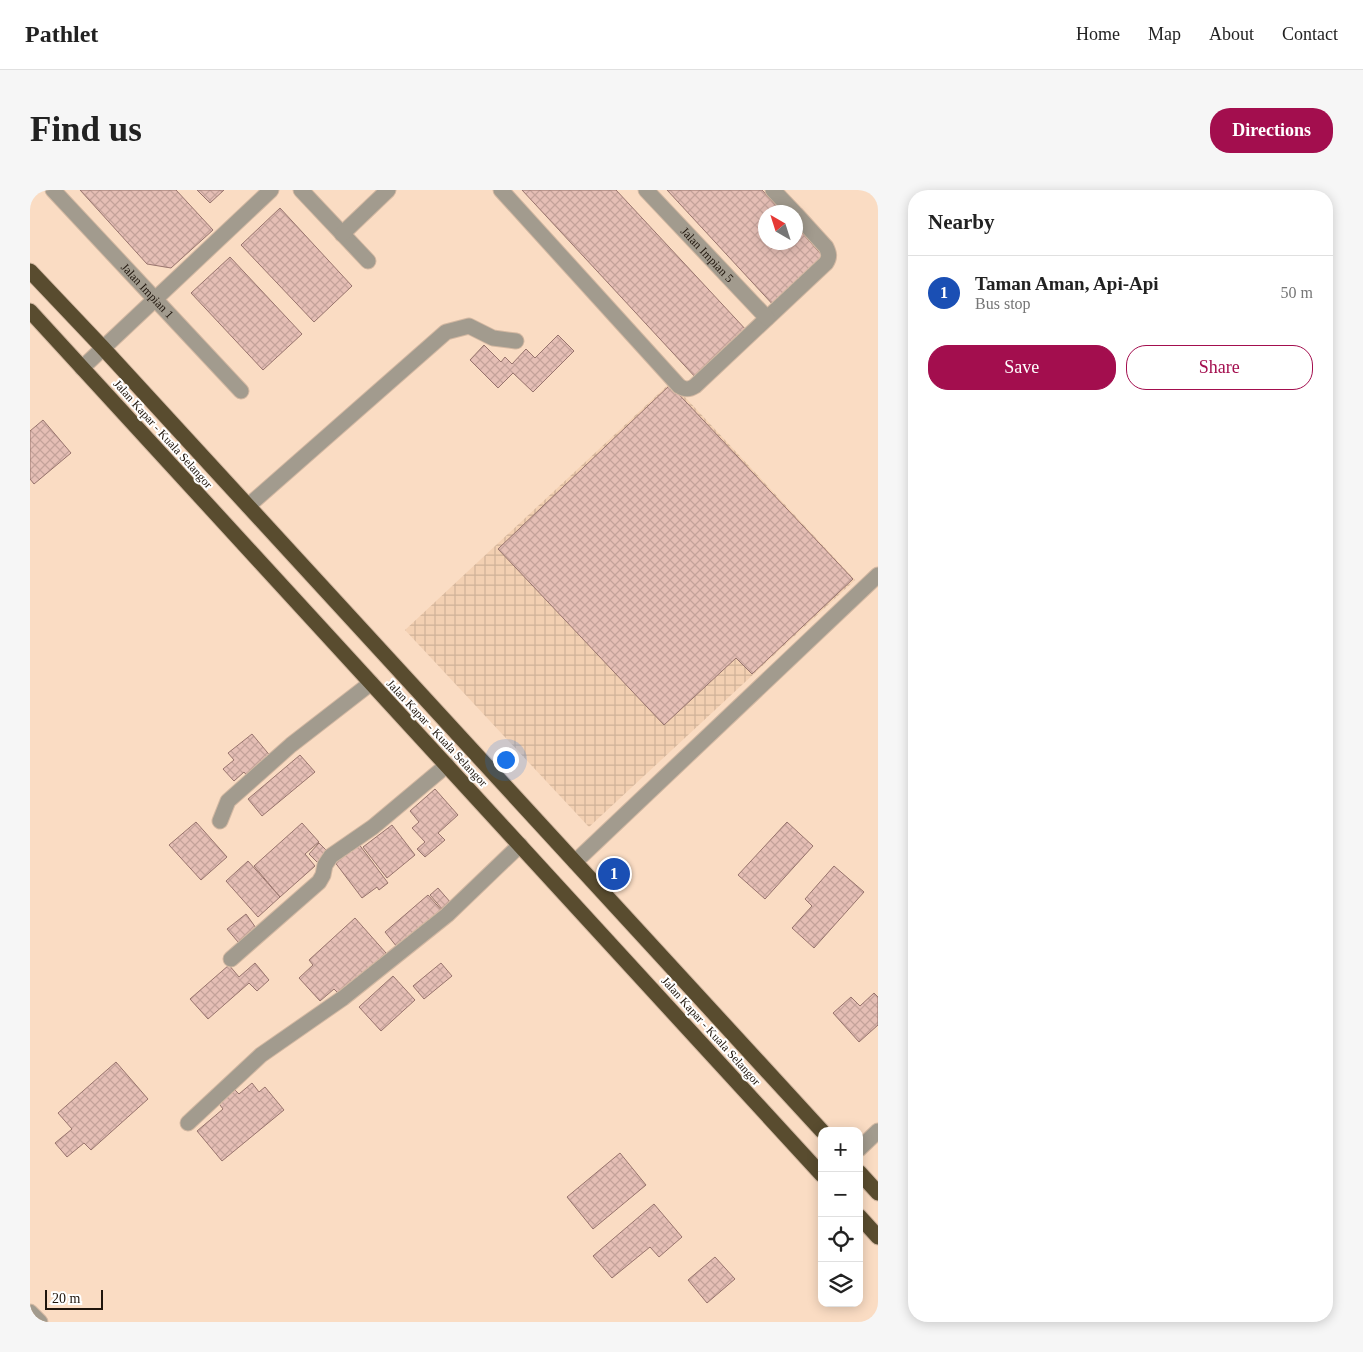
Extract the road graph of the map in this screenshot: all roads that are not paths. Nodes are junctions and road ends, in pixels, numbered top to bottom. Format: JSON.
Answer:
{"nodes":[{"id":1,"x":53,"y":190,"type":"edge"},
{"id":2,"x":271,"y":190,"type":"edge"},
{"id":3,"x":301,"y":190,"type":"edge"},
{"id":4,"x":388,"y":190,"type":"edge"},
{"id":5,"x":501,"y":190,"type":"edge"},
{"id":6,"x":646,"y":190,"type":"edge"},
{"id":7,"x":773,"y":190,"type":"edge"},
{"id":8,"x":787,"y":205,"type":"edge"},
{"id":9,"x":803,"y":222,"type":"edge"},
{"id":10,"x":342,"y":234,"type":"junction"},
{"id":11,"x":368,"y":261,"type":"dead end"},
{"id":12,"x":30,"y":271,"type":"edge"},
{"id":13,"x":155,"y":299,"type":"junction"},
{"id":14,"x":30,"y":311,"type":"edge"},
{"id":15,"x":768,"y":318,"type":"junction"},
{"id":16,"x":516,"y":342,"type":"dead end"},
{"id":17,"x":103,"y":348,"type":"junction"},
{"id":18,"x":82,"y":368,"type":"junction"},
{"id":19,"x":240,"y":392,"type":"dead end"},
{"id":20,"x":248,"y":506,"type":"junction"},
{"id":21,"x":878,"y":575,"type":"edge"},
{"id":22,"x":370,"y":682,"type":"junction"},
{"id":23,"x":447,"y":765,"type":"junction"},
{"id":24,"x":220,"y":821,"type":"dead end"},
{"id":25,"x":520,"y":844,"type":"junction"},
{"id":26,"x":575,"y":862,"type":"junction"},
{"id":27,"x":232,"y":959,"type":"dead end"},
{"id":28,"x":188,"y":1124,"type":"dead end"},
{"id":29,"x":818,"y":1127,"type":"edge"},
{"id":30,"x":878,"y":1130,"type":"edge"},
{"id":31,"x":863,"y":1145,"type":"edge"},
{"id":32,"x":819,"y":1172,"type":"edge"},
{"id":33,"x":863,"y":1176,"type":"edge"},
{"id":34,"x":878,"y":1193,"type":"edge"},
{"id":35,"x":860,"y":1217,"type":"edge"},
{"id":36,"x":878,"y":1236,"type":"edge"},
{"id":37,"x":30,"y":1312,"type":"edge"},
{"id":38,"x":40,"y":1322,"type":"edge"}],
"edges":[{"from":1,"to":13,"type":"street","name":"Jalan Impian 1"},
{"from":2,"to":13,"type":"street"},
{"from":3,"to":10,"type":"street"},
{"from":4,"to":10,"type":"street"},
{"from":5,"to":15,"type":"street"},
{"from":6,"to":15,"type":"street","name":"Jalan Impian 5"},
{"from":7,"to":8,"type":"street"},
{"from":9,"to":15,"type":"street"},
{"from":10,"to":11,"type":"street"},
{"from":12,"to":17,"type":"highway","name":"Jalan Kapar - Kuala Selangor"},
{"from":13,"to":17,"type":"street"},
{"from":13,"to":19,"type":"street","name":"Jalan Impian 1"},
{"from":14,"to":18,"type":"highway","name":"Jalan Kapar - Kuala Selangor"},
{"from":16,"to":20,"type":"street"},
{"from":17,"to":18,"type":"street"},
{"from":17,"to":20,"type":"highway","name":"Jalan Kapar - Kuala Selangor"},
{"from":18,"to":22,"type":"highway","name":"Jalan Kapar - Kuala Selangor"},
{"from":20,"to":26,"type":"highway","name":"Jalan Kapar - Kuala Selangor"},
{"from":21,"to":26,"type":"street"},
{"from":22,"to":23,"type":"highway","name":"Jalan Kapar - Kuala Selangor"},
{"from":22,"to":24,"type":"street"},
{"from":23,"to":25,"type":"highway","name":"Jalan Kapar - Kuala Selangor"},
{"from":23,"to":27,"type":"street"},
{"from":25,"to":28,"type":"street"},
{"from":25,"to":32,"type":"highway","name":"Jalan Kapar - Kuala Selangor"},
{"from":26,"to":29,"type":"highway","name":"Jalan Kapar - Kuala Selangor"},
{"from":30,"to":31,"type":"street"},
{"from":33,"to":34,"type":"highway"},
{"from":35,"to":36,"type":"highway"},
{"from":37,"to":38,"type":"street"}]}
